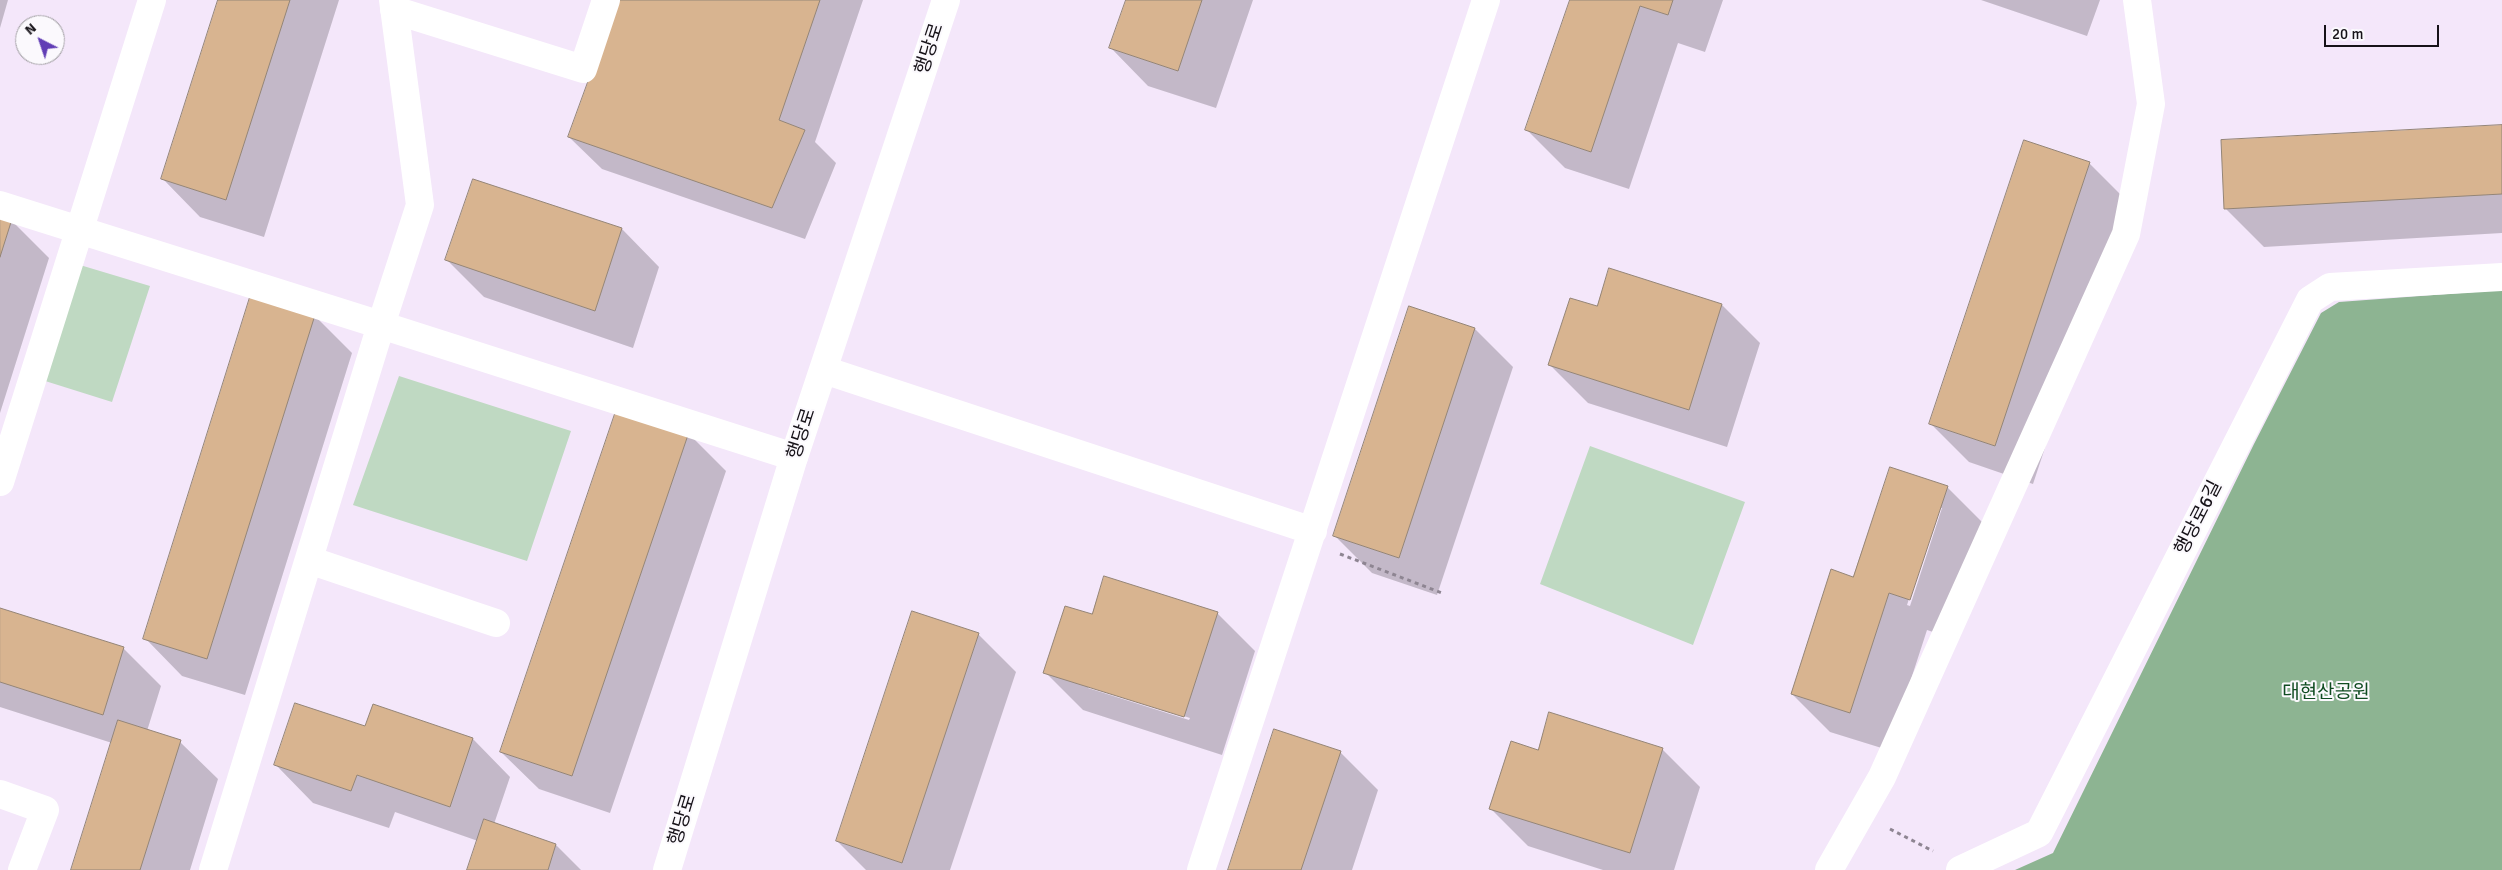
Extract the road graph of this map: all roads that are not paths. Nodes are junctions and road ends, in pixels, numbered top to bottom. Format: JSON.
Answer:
{"nodes":[{"id":1,"x":152,"y":0,"type":"edge"},
{"id":2,"x":606,"y":0,"type":"edge"},
{"id":3,"x":946,"y":0,"type":"edge"},
{"id":4,"x":1486,"y":0,"type":"edge"},
{"id":5,"x":2137,"y":0,"type":"edge"},
{"id":6,"x":393,"y":5,"type":"edge"},
{"id":7,"x":0,"y":205,"type":"edge"},
{"id":8,"x":79,"y":229,"type":"junction"},
{"id":9,"x":2502,"y":277,"type":"edge"},
{"id":10,"x":381,"y":325,"type":"junction"},
{"id":11,"x":824,"y":370,"type":"junction"},
{"id":12,"x":794,"y":457,"type":"junction"},
{"id":13,"x":0,"y":482,"type":"edge"},
{"id":14,"x":1313,"y":531,"type":"junction"},
{"id":15,"x":309,"y":560,"type":"junction"},
{"id":16,"x":496,"y":623,"type":"dead end"},
{"id":17,"x":0,"y":794,"type":"edge"},
{"id":18,"x":215,"y":869,"type":"edge"},
{"id":19,"x":1962,"y":869,"type":"edge"},
{"id":20,"x":22,"y":870,"type":"edge"},
{"id":21,"x":667,"y":870,"type":"edge"},
{"id":22,"x":1201,"y":870,"type":"edge"},
{"id":23,"x":1829,"y":870,"type":"edge"}],
"edges":[{"from":1,"to":8,"type":"main road"},
{"from":2,"to":6,"type":"main road"},
{"from":3,"to":11,"type":"main road","name":"행당로"},
{"from":4,"to":14,"type":"main road"},
{"from":5,"to":23,"type":"main road"},
{"from":6,"to":10,"type":"main road"},
{"from":7,"to":8,"type":"main road"},
{"from":8,"to":10,"type":"main road"},
{"from":8,"to":13,"type":"main road"},
{"from":9,"to":19,"type":"main road","name":"행당로6길"},
{"from":10,"to":12,"type":"main road"},
{"from":10,"to":15,"type":"main road"},
{"from":11,"to":12,"type":"main road","name":"행당로"},
{"from":11,"to":14,"type":"main road"},
{"from":12,"to":21,"type":"main road","name":"행당로"},
{"from":14,"to":22,"type":"main road"},
{"from":15,"to":16,"type":"main road"},
{"from":15,"to":18,"type":"main road"},
{"from":17,"to":20,"type":"main road"}]}
